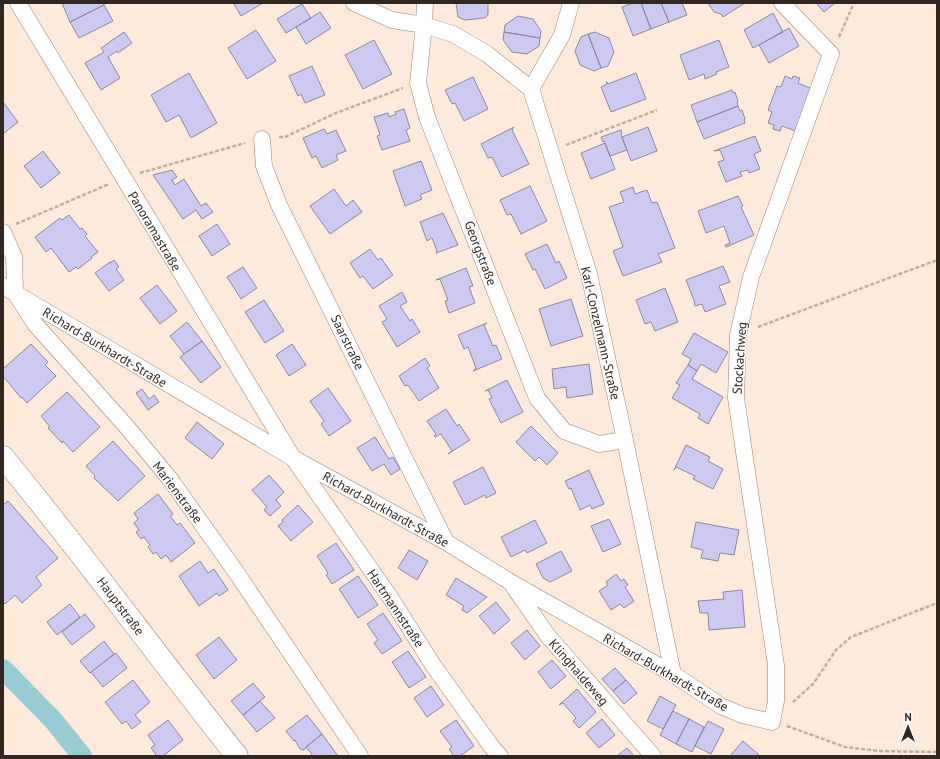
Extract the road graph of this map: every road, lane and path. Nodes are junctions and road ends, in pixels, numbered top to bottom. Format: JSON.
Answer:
{"nodes":[{"id":1,"x":18,"y":3,"type":"edge"},
{"id":2,"x":354,"y":3,"type":"edge"},
{"id":3,"x":425,"y":3,"type":"edge"},
{"id":4,"x":571,"y":3,"type":"edge"},
{"id":5,"x":782,"y":3,"type":"edge"},
{"id":6,"x":854,"y":3,"type":"edge"},
{"id":7,"x":424,"y":25,"type":"junction"},
{"id":8,"x":831,"y":54,"type":"junction"},
{"id":9,"x":418,"y":83,"type":"junction"},
{"id":10,"x":531,"y":89,"type":"junction"},
{"id":11,"x":657,"y":110,"type":"dead end"},
{"id":12,"x":262,"y":138,"type":"joint"},
{"id":13,"x":551,"y":151,"type":"junction"},
{"id":14,"x":3,"y":232,"type":"edge"},
{"id":15,"x":937,"y":260,"type":"edge"},
{"id":16,"x":9,"y":290,"type":"edge"},
{"id":17,"x":738,"y":335,"type":"junction"},
{"id":18,"x":625,"y":440,"type":"junction"},
{"id":19,"x":3,"y":457,"type":"edge"},
{"id":20,"x":293,"y":458,"type":"junction"},
{"id":21,"x":446,"y":542,"type":"junction"},
{"id":22,"x":512,"y":583,"type":"junction"},
{"id":23,"x":937,"y":603,"type":"edge"},
{"id":24,"x":673,"y":674,"type":"junction"},
{"id":25,"x":772,"y":722,"type":"junction"},
{"id":26,"x":937,"y":752,"type":"edge"},
{"id":27,"x":237,"y":756,"type":"edge"},
{"id":28,"x":360,"y":756,"type":"edge"},
{"id":29,"x":500,"y":756,"type":"edge"},
{"id":30,"x":653,"y":756,"type":"edge"}],
"edges":[{"from":1,"to":20,"type":"street","name":"Panoramastraße"},
{"from":2,"to":7,"type":"street"},
{"from":3,"to":7,"type":"street","name":"Georgstraße"},
{"from":4,"to":10,"type":"street"},
{"from":5,"to":8,"type":"street"},
{"from":6,"to":8,"type":"path"},
{"from":7,"to":9,"type":"street","name":"Georgstraße"},
{"from":7,"to":10,"type":"street"},
{"from":8,"to":17,"type":"street","name":"Stockachweg"},
{"from":9,"to":12,"type":"path"},
{"from":9,"to":18,"type":"street","name":"Georgstraße"},
{"from":10,"to":13,"type":"street","name":"Karl-Conzelmann-Straße"},
{"from":11,"to":13,"type":"path"},
{"from":12,"to":21,"type":"street","name":"Saarstraße"},
{"from":13,"to":18,"type":"street","name":"Karl-Conzelmann-Straße"},
{"from":14,"to":16,"type":"street"},
{"from":15,"to":17,"type":"path"},
{"from":16,"to":20,"type":"street","name":"Richard-Burkhardt-Straße"},
{"from":16,"to":28,"type":"street","name":"Marienstraße"},
{"from":17,"to":25,"type":"street","name":"Stockachweg"},
{"from":18,"to":24,"type":"street","name":"Karl-Conzelmann-Straße"},
{"from":19,"to":27,"type":"main road","name":"Hauptstraße"},
{"from":20,"to":21,"type":"street","name":"Richard-Burkhardt-Straße"},
{"from":20,"to":29,"type":"street","name":"Hartmannstraße"},
{"from":21,"to":22,"type":"street","name":"Richard-Burkhardt-Straße"},
{"from":22,"to":24,"type":"street","name":"Richard-Burkhardt-Straße"},
{"from":22,"to":30,"type":"street","name":"Klinghaldeweg"},
{"from":23,"to":25,"type":"path"},
{"from":24,"to":25,"type":"street","name":"Richard-Burkhardt-Straße"},
{"from":25,"to":26,"type":"path"}]}
